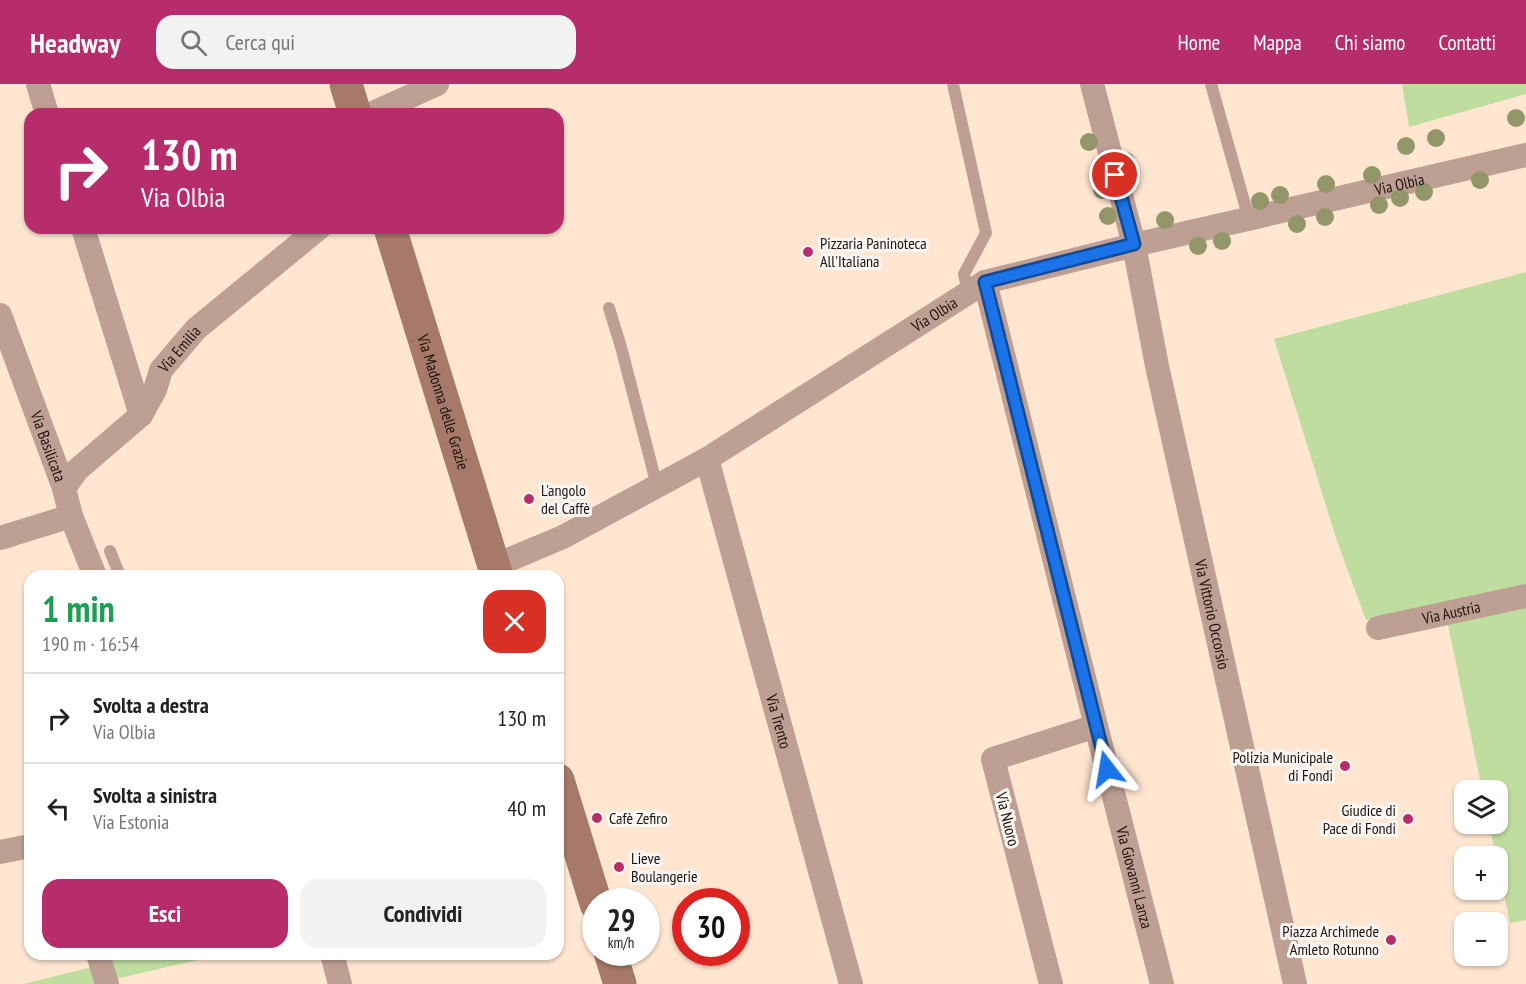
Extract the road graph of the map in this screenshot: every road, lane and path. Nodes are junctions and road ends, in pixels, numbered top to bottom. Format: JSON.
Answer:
{"nodes":[{"id":1,"x":38,"y":84,"type":"edge"},
{"id":2,"x":346,"y":84,"type":"edge"},
{"id":3,"x":437,"y":84,"type":"edge"},
{"id":4,"x":953,"y":84,"type":"edge"},
{"id":5,"x":1092,"y":84,"type":"edge"},
{"id":6,"x":1211,"y":84,"type":"edge"},
{"id":7,"x":45,"y":108,"type":"edge"},
{"id":8,"x":353,"y":108,"type":"edge"},
{"id":9,"x":384,"y":108,"type":"edge"},
{"id":10,"x":1526,"y":155,"type":"edge"},
{"id":11,"x":1249,"y":219,"type":"junction"},
{"id":12,"x":85,"y":234,"type":"edge"},
{"id":13,"x":312,"y":234,"type":"edge"},
{"id":14,"x":392,"y":234,"type":"edge"},
{"id":15,"x":1134,"y":244,"type":"junction"},
{"id":16,"x":977,"y":288,"type":"junction"},
{"id":17,"x":609,"y":308,"type":"dead end"},
{"id":18,"x":0,"y":315,"type":"edge"},
{"id":19,"x":141,"y":415,"type":"junction"},
{"id":20,"x":707,"y":459,"type":"junction"},
{"id":21,"x":657,"y":486,"type":"junction"},
{"id":22,"x":64,"y":488,"type":"junction"},
{"id":23,"x":71,"y":516,"type":"junction"},
{"id":24,"x":0,"y":538,"type":"edge"},
{"id":25,"x":110,"y":551,"type":"dead end"},
{"id":26,"x":93,"y":570,"type":"edge"},
{"id":27,"x":118,"y":570,"type":"edge"},
{"id":28,"x":495,"y":570,"type":"edge"},
{"id":29,"x":497,"y":570,"type":"edge"},
{"id":30,"x":1526,"y":596,"type":"edge"},
{"id":31,"x":1378,"y":628,"type":"dead end"},
{"id":32,"x":1096,"y":726,"type":"junction"},
{"id":33,"x":564,"y":821,"type":"edge"},
{"id":34,"x":24,"y":847,"type":"edge"},
{"id":35,"x":0,"y":852,"type":"edge"},
{"id":36,"x":590,"y":888,"type":"edge"},
{"id":37,"x":100,"y":960,"type":"edge"},
{"id":38,"x":334,"y":960,"type":"edge"},
{"id":39,"x":614,"y":966,"type":"edge"},
{"id":40,"x":107,"y":984,"type":"edge"},
{"id":41,"x":340,"y":984,"type":"edge"},
{"id":42,"x":620,"y":984,"type":"edge"},
{"id":43,"x":851,"y":984,"type":"edge"},
{"id":44,"x":1051,"y":984,"type":"edge"},
{"id":45,"x":1162,"y":984,"type":"edge"},
{"id":46,"x":1295,"y":984,"type":"edge"}],
"edges":[{"from":1,"to":7,"type":"street"},
{"from":2,"to":8,"type":"street"},
{"from":3,"to":9,"type":"street"},
{"from":4,"to":16,"type":"lane"},
{"from":5,"to":15,"type":"street","name":"Via Vittorio Occorsio"},
{"from":6,"to":11,"type":"lane"},
{"from":10,"to":11,"type":"street","name":"Via Olbia"},
{"from":11,"to":15,"type":"street","name":"Via Olbia"},
{"from":12,"to":19,"type":"street"},
{"from":13,"to":19,"type":"street","name":"Via Emilia"},
{"from":14,"to":28,"type":"street","name":"Via Madonna delle Grazie"},
{"from":15,"to":16,"type":"street","name":"Via Olbia"},
{"from":15,"to":46,"type":"street","name":"Via Vittorio Occorsio"},
{"from":16,"to":20,"type":"street","name":"Via Olbia"},
{"from":16,"to":32,"type":"street","name":"Via Giovanni Lanza"},
{"from":17,"to":21,"type":"lane"},
{"from":18,"to":22,"type":"street","name":"Via Basilicata"},
{"from":19,"to":22,"type":"street","name":"Via Emilia"},
{"from":20,"to":21,"type":"street","name":"Via Olbia"},
{"from":20,"to":43,"type":"street","name":"Via Trento"},
{"from":21,"to":29,"type":"street","name":"Via Olbia"},
{"from":22,"to":23,"type":"street","name":"Via Basilicata"},
{"from":23,"to":24,"type":"street"},
{"from":23,"to":26,"type":"street","name":"Via Basilicata"},
{"from":25,"to":27,"type":"lane"},
{"from":30,"to":31,"type":"street","name":"Via Austria"},
{"from":32,"to":44,"type":"street","name":"Via Nuoro"},
{"from":32,"to":45,"type":"street","name":"Via Giovanni Lanza"},
{"from":33,"to":36,"type":"street"},
{"from":34,"to":35,"type":"street"},
{"from":37,"to":40,"type":"street"},
{"from":38,"to":41,"type":"street"},
{"from":39,"to":42,"type":"street"}]}
